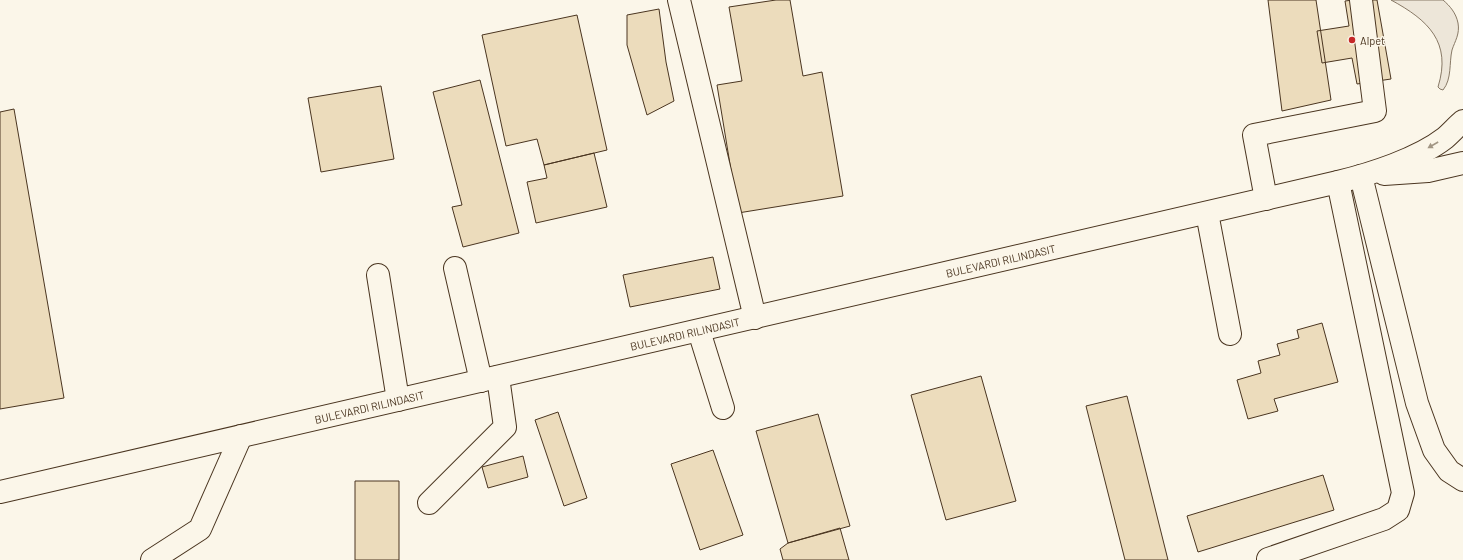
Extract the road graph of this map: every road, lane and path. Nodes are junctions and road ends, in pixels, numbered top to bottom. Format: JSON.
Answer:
{"nodes":[{"id":1,"x":679,"y":0,"type":"edge"},
{"id":2,"x":1361,"y":0,"type":"edge"},
{"id":3,"x":1463,"y":121,"type":"edge"},
{"id":4,"x":1463,"y":163,"type":"edge"},
{"id":5,"x":1365,"y":175,"type":"junction"},
{"id":6,"x":1338,"y":182,"type":"junction"},
{"id":7,"x":1266,"y":199,"type":"junction"},
{"id":8,"x":1207,"y":213,"type":"junction"},
{"id":9,"x":455,"y":268,"type":"dead end"},
{"id":10,"x":378,"y":275,"type":"dead end"},
{"id":11,"x":755,"y":318,"type":"junction"},
{"id":12,"x":698,"y":331,"type":"junction"},
{"id":13,"x":1230,"y":334,"type":"dead end"},
{"id":14,"x":489,"y":379,"type":"junction"},
{"id":15,"x":398,"y":400,"type":"junction"},
{"id":16,"x":723,"y":408,"type":"dead end"},
{"id":17,"x":241,"y":436,"type":"junction"},
{"id":18,"x":1463,"y":480,"type":"edge"},
{"id":19,"x":0,"y":492,"type":"edge"},
{"id":20,"x":429,"y":503,"type":"dead end"},
{"id":21,"x":1268,"y":559,"type":"dead end"},
{"id":22,"x":152,"y":560,"type":"edge"}],
"edges":[{"from":1,"to":11,"type":"main road"},
{"from":2,"to":7,"type":"main road"},
{"from":3,"to":5,"type":"main road","one_way":true},
{"from":4,"to":5,"type":"main road"},
{"from":5,"to":6,"type":"main road","name":"BULEVARDI RILINDASIT"},
{"from":5,"to":18,"type":"main road"},
{"from":6,"to":7,"type":"main road","name":"BULEVARDI RILINDASIT"},
{"from":6,"to":21,"type":"main road"},
{"from":7,"to":8,"type":"main road","name":"BULEVARDI RILINDASIT"},
{"from":8,"to":11,"type":"main road","name":"BULEVARDI RILINDASIT"},
{"from":8,"to":13,"type":"main road"},
{"from":9,"to":14,"type":"main road"},
{"from":10,"to":15,"type":"main road"},
{"from":11,"to":12,"type":"main road","name":"BULEVARDI RILINDASIT"},
{"from":12,"to":14,"type":"main road","name":"BULEVARDI RILINDASIT"},
{"from":12,"to":16,"type":"main road"},
{"from":14,"to":15,"type":"main road","name":"BULEVARDI RILINDASIT"},
{"from":14,"to":20,"type":"main road"},
{"from":15,"to":17,"type":"main road","name":"BULEVARDI RILINDASIT"},
{"from":17,"to":19,"type":"main road","name":"BULEVARDI RILINDASIT"},
{"from":17,"to":22,"type":"main road"}]}
